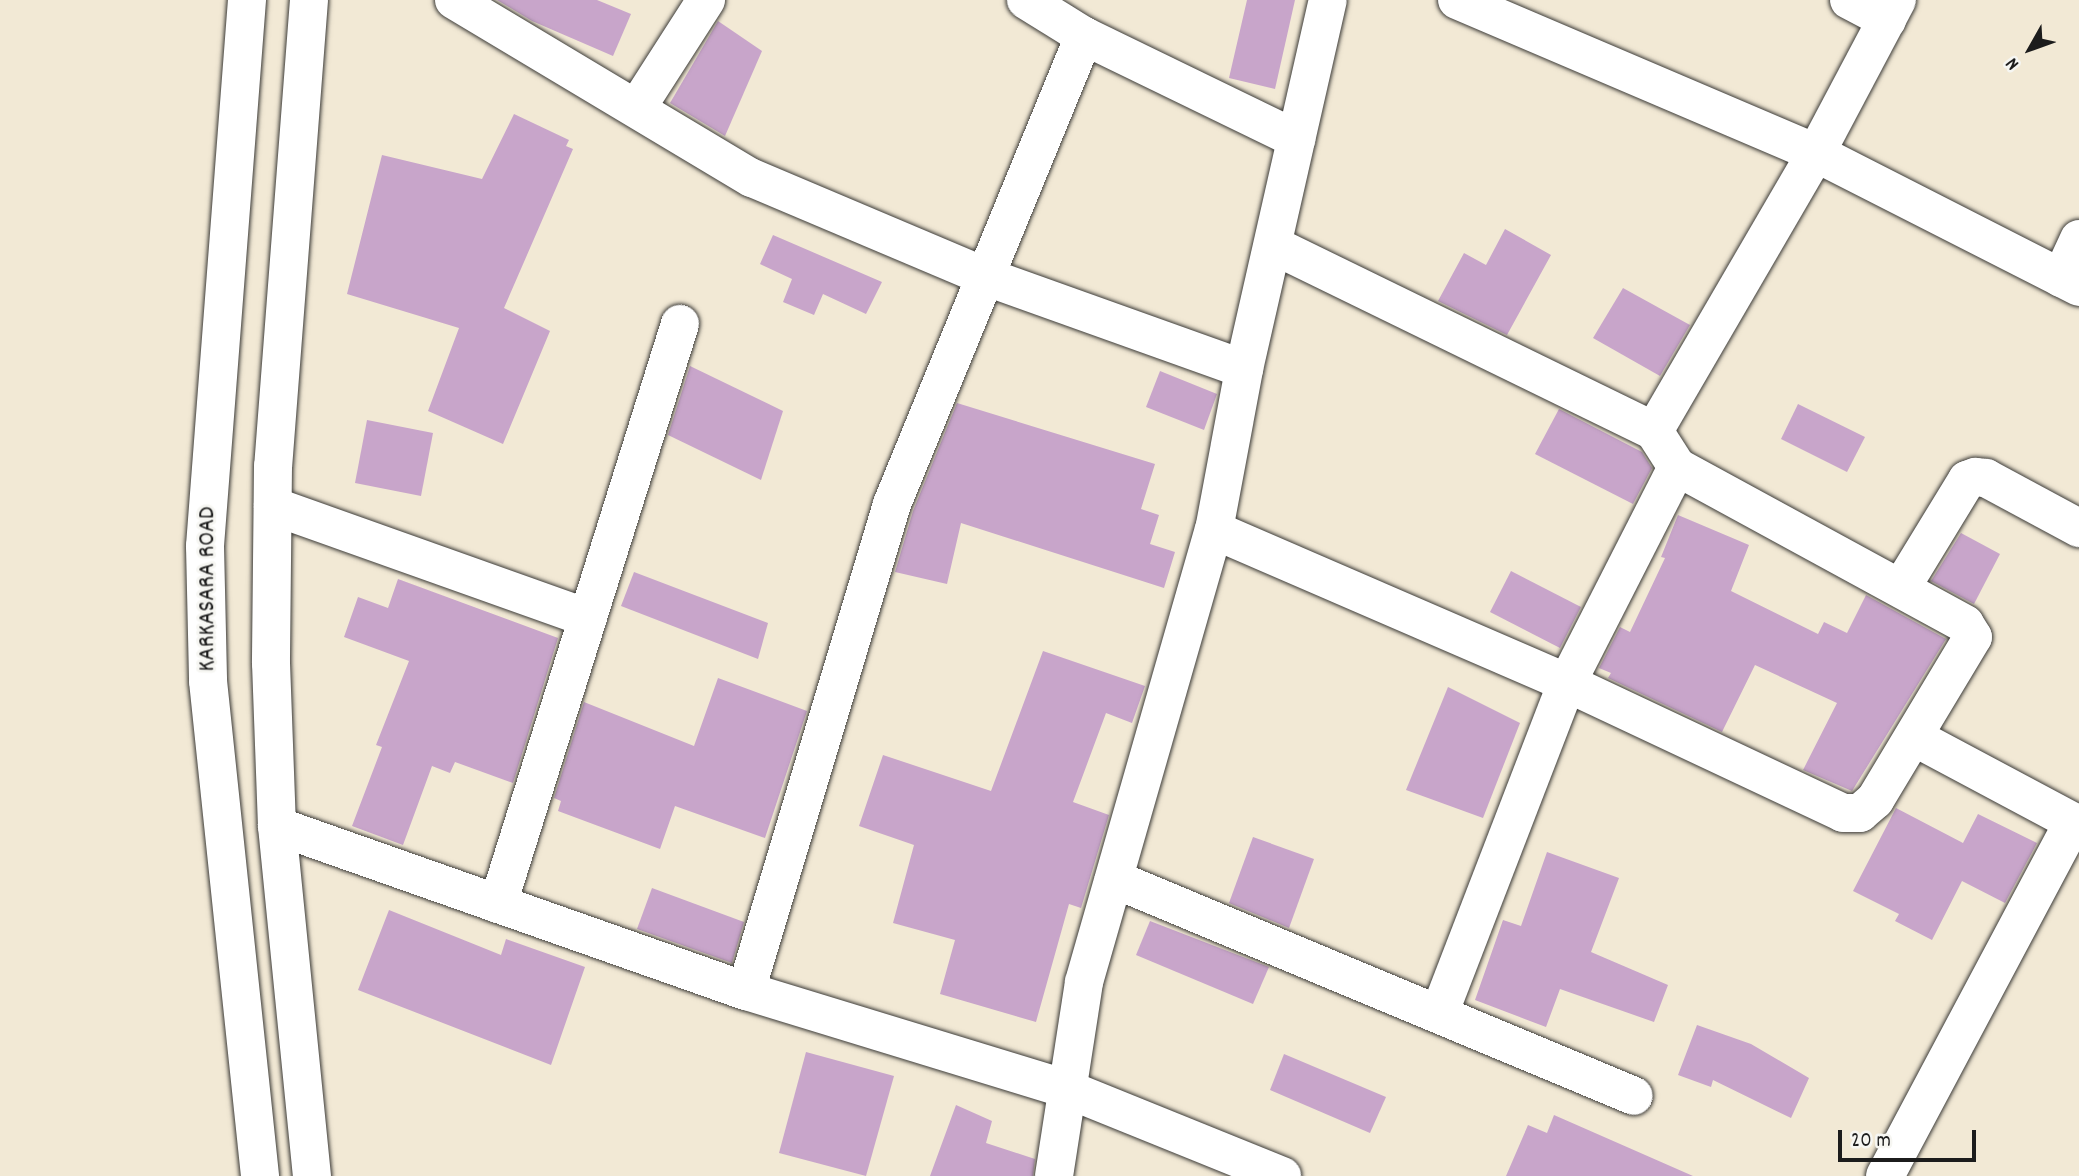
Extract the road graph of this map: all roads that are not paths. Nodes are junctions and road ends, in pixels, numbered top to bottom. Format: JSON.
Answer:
{"nodes":[{"id":1,"x":247,"y":0,"type":"edge"},
{"id":2,"x":309,"y":0,"type":"edge"},
{"id":3,"x":454,"y":0,"type":"edge"},
{"id":4,"x":705,"y":0,"type":"edge"},
{"id":5,"x":1027,"y":0,"type":"edge"},
{"id":6,"x":1328,"y":0,"type":"edge"},
{"id":7,"x":1457,"y":0,"type":"edge"},
{"id":8,"x":1849,"y":0,"type":"edge"},
{"id":9,"x":1892,"y":10,"type":"edge"},
{"id":10,"x":1084,"y":36,"type":"junction"},
{"id":11,"x":638,"y":106,"type":"junction"},
{"id":12,"x":1296,"y":139,"type":"junction"},
{"id":13,"x":1816,"y":153,"type":"junction"},
{"id":14,"x":2079,"y":239,"type":"edge"},
{"id":15,"x":1275,"y":246,"type":"junction"},
{"id":16,"x":984,"y":276,"type":"junction"},
{"id":17,"x":2070,"y":282,"type":"edge"},
{"id":18,"x":680,"y":324,"type":"dead end"},
{"id":19,"x":1244,"y":369,"type":"junction"},
{"id":20,"x":1654,"y":431,"type":"junction"},
{"id":21,"x":1677,"y":467,"type":"junction"},
{"id":22,"x":273,"y":506,"type":"junction"},
{"id":23,"x":2079,"y":528,"type":"edge"},
{"id":24,"x":1214,"y":530,"type":"junction"},
{"id":25,"x":1901,"y":588,"type":"junction"},
{"id":26,"x":588,"y":618,"type":"junction"},
{"id":27,"x":1567,"y":683,"type":"junction"},
{"id":28,"x":1914,"y":737,"type":"junction"},
{"id":29,"x":2076,"y":823,"type":"edge"},
{"id":30,"x":278,"y":826,"type":"junction"},
{"id":31,"x":1114,"y":878,"type":"junction"},
{"id":32,"x":498,"y":904,"type":"junction"},
{"id":33,"x":746,"y":991,"type":"junction"},
{"id":34,"x":1439,"y":1014,"type":"junction"},
{"id":35,"x":1067,"y":1089,"type":"junction"},
{"id":36,"x":1633,"y":1096,"type":"dead end"},
{"id":37,"x":259,"y":1168,"type":"edge"},
{"id":38,"x":312,"y":1176,"type":"edge"},
{"id":39,"x":1054,"y":1176,"type":"edge"},
{"id":40,"x":1282,"y":1176,"type":"edge"},
{"id":41,"x":1885,"y":1176,"type":"edge"}],
"edges":[{"from":1,"to":37,"type":"street","name":"KARKASARA ROAD"},
{"from":2,"to":22,"type":"street"},
{"from":3,"to":11,"type":"street"},
{"from":4,"to":11,"type":"street"},
{"from":5,"to":10,"type":"street"},
{"from":6,"to":12,"type":"street"},
{"from":7,"to":13,"type":"street"},
{"from":8,"to":9,"type":"street"},
{"from":9,"to":13,"type":"street"},
{"from":10,"to":12,"type":"street"},
{"from":10,"to":16,"type":"street"},
{"from":11,"to":16,"type":"street"},
{"from":12,"to":15,"type":"street"},
{"from":13,"to":17,"type":"street"},
{"from":13,"to":20,"type":"street"},
{"from":14,"to":17,"type":"street"},
{"from":15,"to":19,"type":"street"},
{"from":15,"to":20,"type":"street"},
{"from":16,"to":19,"type":"street"},
{"from":16,"to":33,"type":"street"},
{"from":18,"to":26,"type":"street"},
{"from":19,"to":24,"type":"street"},
{"from":20,"to":21,"type":"street"},
{"from":21,"to":25,"type":"street"},
{"from":21,"to":27,"type":"street"},
{"from":22,"to":26,"type":"street"},
{"from":22,"to":30,"type":"street"},
{"from":23,"to":25,"type":"street"},
{"from":24,"to":27,"type":"street"},
{"from":24,"to":31,"type":"street"},
{"from":25,"to":28,"type":"street"},
{"from":26,"to":32,"type":"street"},
{"from":27,"to":28,"type":"street"},
{"from":27,"to":34,"type":"street"},
{"from":28,"to":29,"type":"street"},
{"from":29,"to":41,"type":"street"},
{"from":30,"to":32,"type":"street"},
{"from":30,"to":38,"type":"street"},
{"from":31,"to":34,"type":"street"},
{"from":31,"to":35,"type":"street"},
{"from":32,"to":33,"type":"street"},
{"from":33,"to":35,"type":"street"},
{"from":34,"to":36,"type":"street"},
{"from":35,"to":39,"type":"street"},
{"from":35,"to":40,"type":"street"}]}
